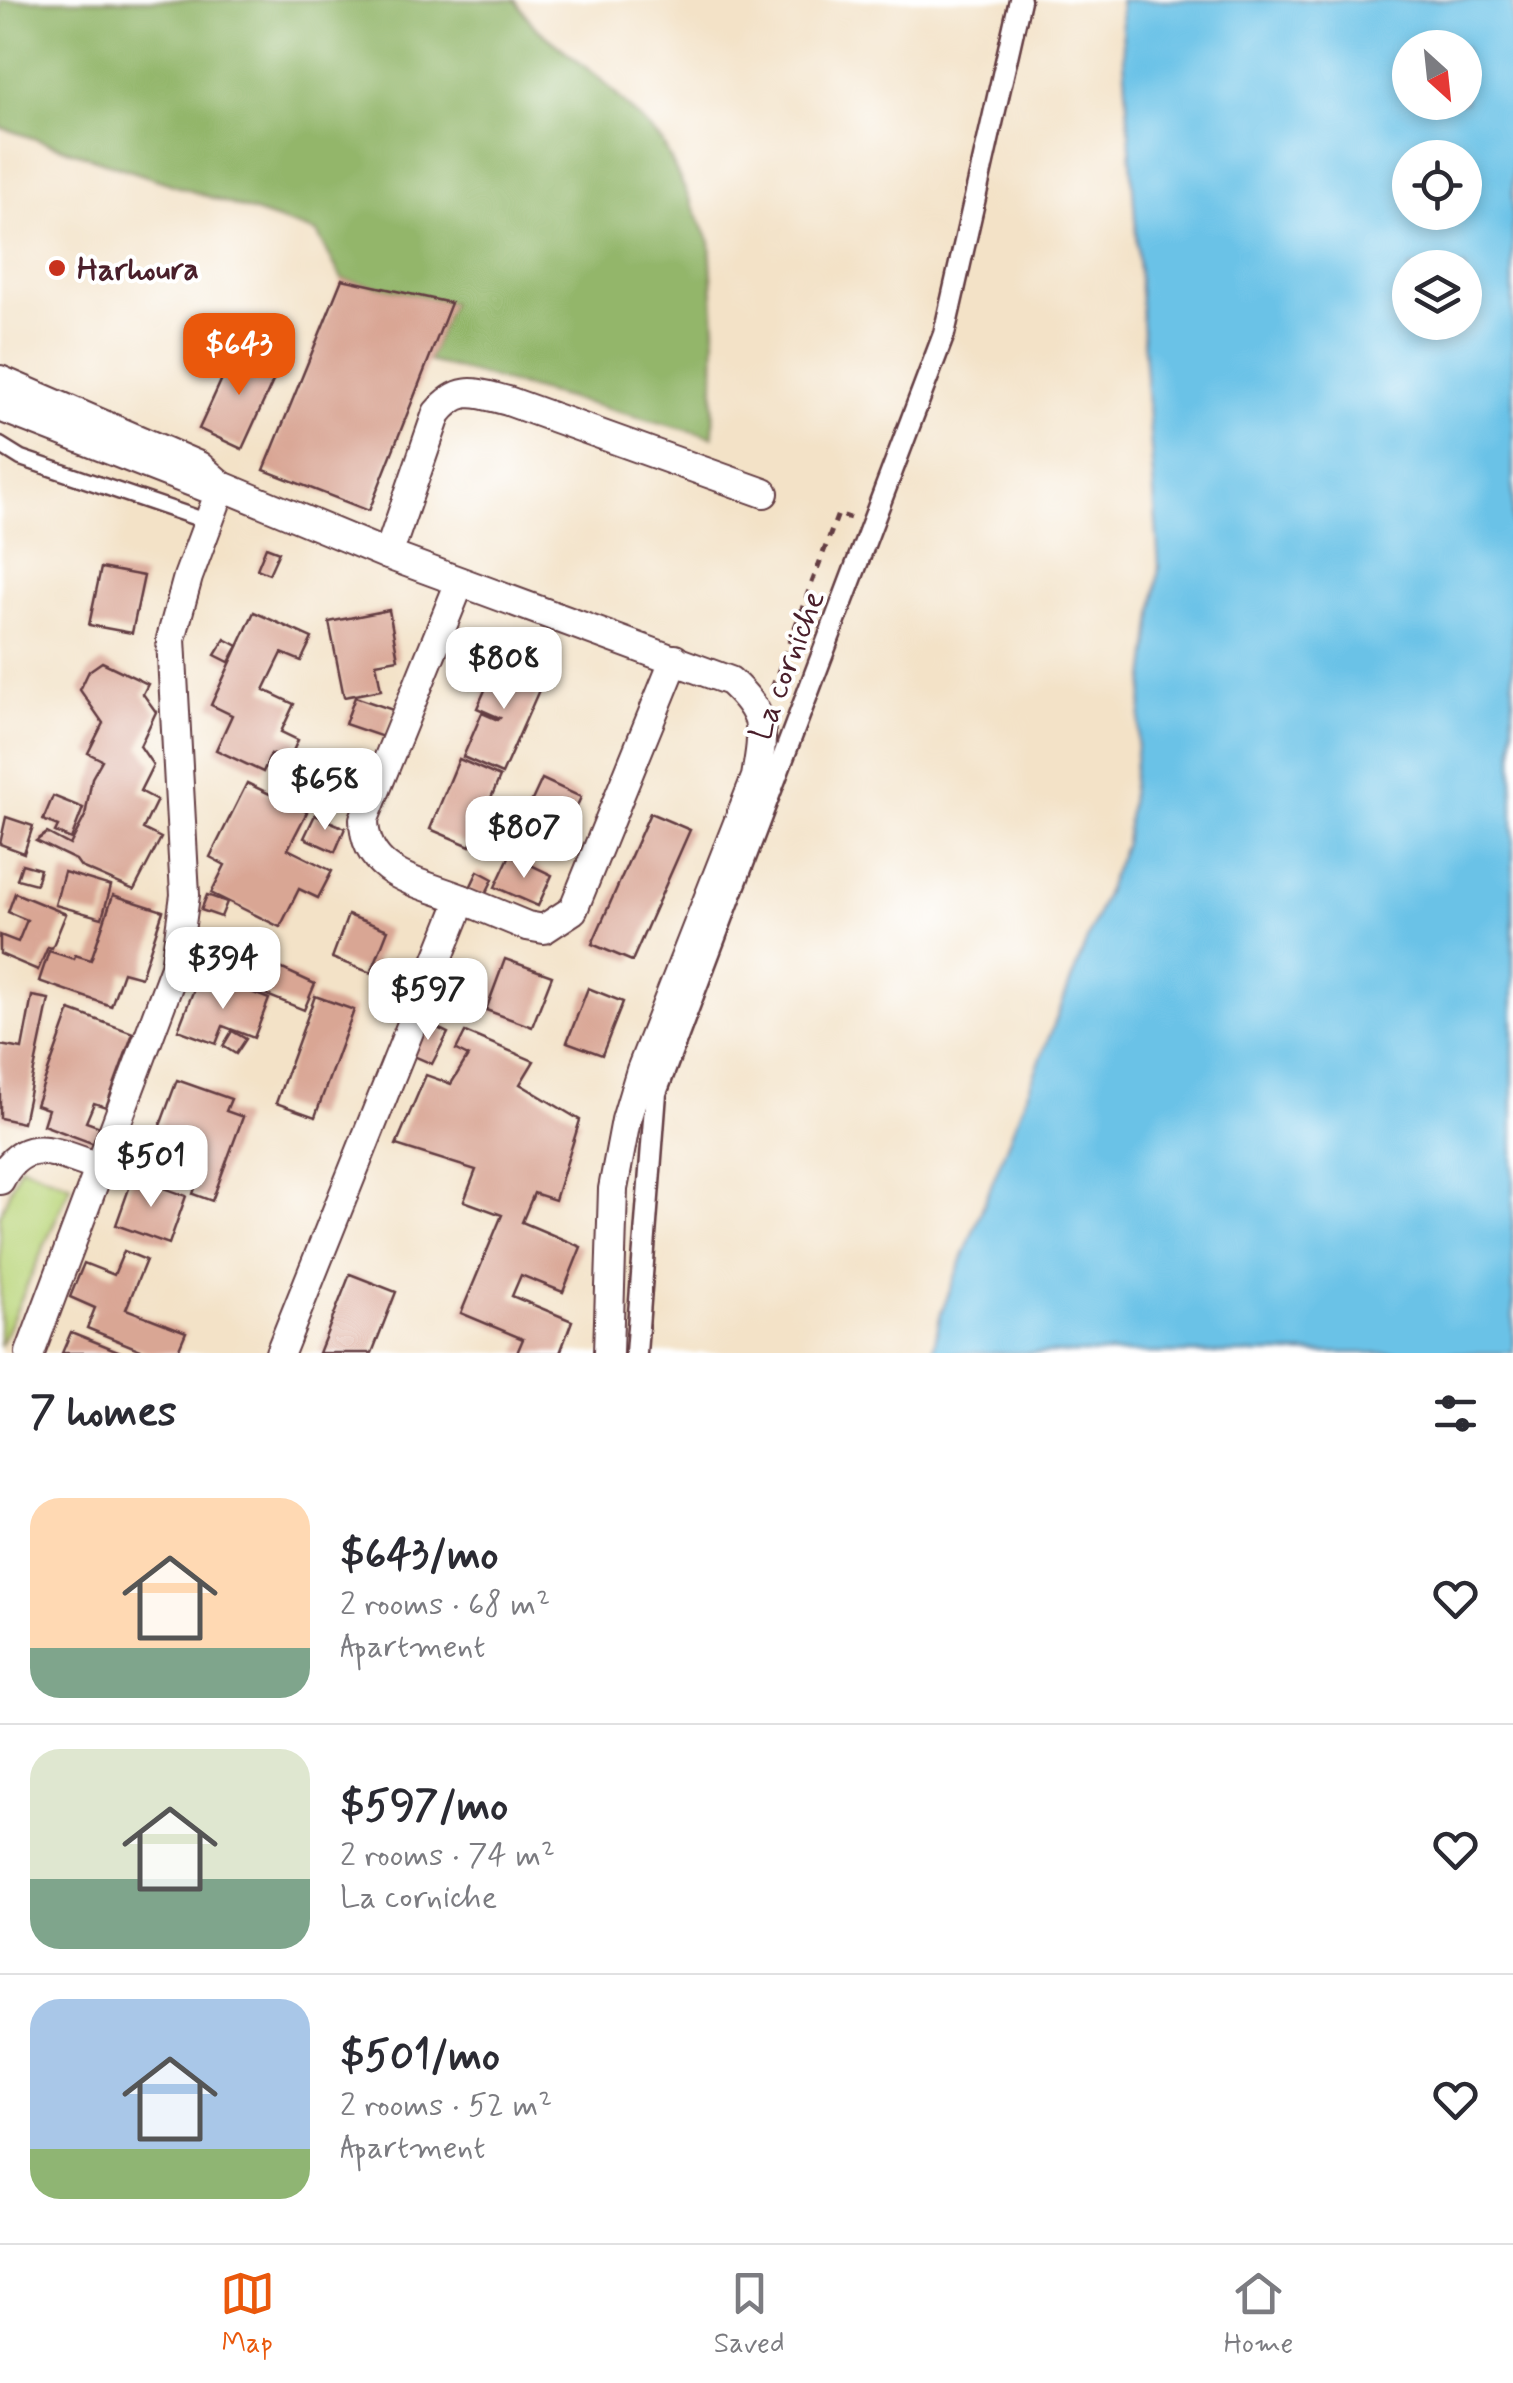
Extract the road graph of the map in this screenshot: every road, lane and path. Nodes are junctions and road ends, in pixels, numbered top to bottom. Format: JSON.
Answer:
{"nodes":[{"id":1,"x":1020,"y":0,"type":"edge"},
{"id":2,"x":0,"y":380,"type":"edge"},
{"id":3,"x":0,"y":407,"type":"edge"},
{"id":4,"x":0,"y":445,"type":"edge"},
{"id":5,"x":165,"y":463,"type":"junction"},
{"id":6,"x":222,"y":486,"type":"junction"},
{"id":7,"x":764,"y":493,"type":"dead end"},
{"id":8,"x":838,"y":514,"type":"dead end"},
{"id":9,"x":208,"y":522,"type":"junction"},
{"id":10,"x":388,"y":556,"type":"junction"},
{"id":11,"x":460,"y":582,"type":"junction"},
{"id":12,"x":674,"y":659,"type":"junction"},
{"id":13,"x":761,"y":718,"type":"junction"},
{"id":14,"x":462,"y":899,"type":"junction"},
{"id":15,"x":99,"y":1166,"type":"junction"},
{"id":16,"x":0,"y":1180,"type":"edge"},
{"id":17,"x":30,"y":1353,"type":"edge"},
{"id":18,"x":280,"y":1353,"type":"edge"},
{"id":19,"x":608,"y":1353,"type":"edge"},
{"id":20,"x":636,"y":1353,"type":"edge"}],
"edges":[{"from":1,"to":20,"type":"street","name":"La corniche"},
{"from":2,"to":5,"type":"street"},
{"from":3,"to":5,"type":"street"},
{"from":4,"to":9,"type":"lane"},
{"from":5,"to":6,"type":"street"},
{"from":6,"to":9,"type":"street"},
{"from":6,"to":10,"type":"street"},
{"from":7,"to":10,"type":"street"},
{"from":8,"to":13,"type":"path"},
{"from":9,"to":15,"type":"street"},
{"from":10,"to":11,"type":"street"},
{"from":11,"to":12,"type":"street"},
{"from":11,"to":14,"type":"street"},
{"from":12,"to":13,"type":"street"},
{"from":12,"to":14,"type":"street"},
{"from":13,"to":19,"type":"street"},
{"from":14,"to":18,"type":"street"},
{"from":15,"to":16,"type":"street"},
{"from":15,"to":17,"type":"street"}]}
